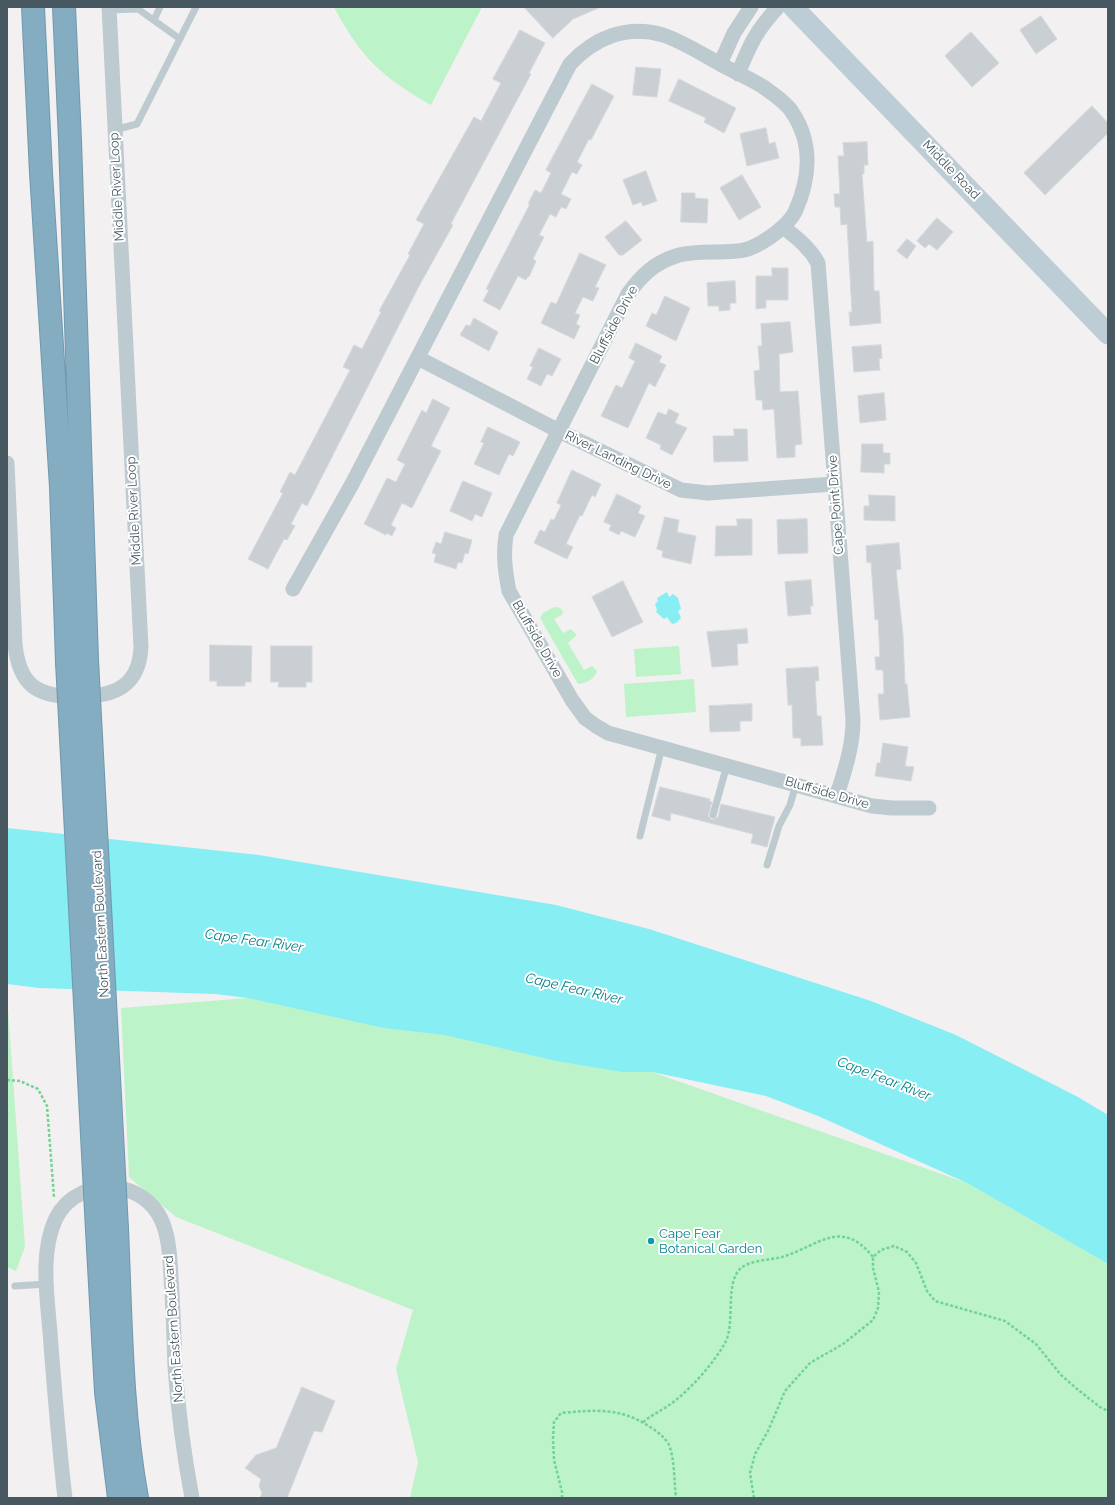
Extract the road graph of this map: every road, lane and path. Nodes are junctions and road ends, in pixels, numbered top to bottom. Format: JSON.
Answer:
{"nodes":[{"id":1,"x":33,"y":7,"type":"edge"},
{"id":2,"x":64,"y":7,"type":"edge"},
{"id":3,"x":160,"y":7,"type":"edge"},
{"id":4,"x":196,"y":7,"type":"edge"},
{"id":5,"x":751,"y":7,"type":"edge"},
{"id":6,"x":778,"y":7,"type":"edge"},
{"id":7,"x":793,"y":7,"type":"edge"},
{"id":8,"x":109,"y":8,"type":"edge"},
{"id":9,"x":138,"y":8,"type":"edge"},
{"id":10,"x":154,"y":20,"type":"junction"},
{"id":11,"x":180,"y":39,"type":"junction"},
{"id":12,"x":720,"y":64,"type":"junction"},
{"id":13,"x":738,"y":74,"type":"junction"},
{"id":14,"x":114,"y":130,"type":"junction"},
{"id":15,"x":783,"y":227,"type":"junction"},
{"id":16,"x":1108,"y":334,"type":"edge"},
{"id":17,"x":418,"y":358,"type":"junction"},
{"id":18,"x":559,"y":431,"type":"junction"},
{"id":19,"x":7,"y":463,"type":"edge"},
{"id":20,"x":834,"y":484,"type":"junction"},
{"id":21,"x":293,"y":589,"type":"dead end"},
{"id":22,"x":77,"y":661,"type":"junction"},
{"id":23,"x":662,"y":747,"type":"junction"},
{"id":24,"x":727,"y":765,"type":"junction"},
{"id":25,"x":796,"y":784,"type":"junction"},
{"id":26,"x":837,"y":795,"type":"junction"},
{"id":27,"x":929,"y":808,"type":"dead end"},
{"id":28,"x":713,"y":815,"type":"dead end"},
{"id":29,"x":640,"y":836,"type":"dead end"},
{"id":30,"x":768,"y":865,"type":"dead end"},
{"id":31,"x":7,"y":1080,"type":"edge"},
{"id":32,"x":55,"y":1220,"type":"junction"},
{"id":33,"x":107,"y":1230,"type":"junction"},
{"id":34,"x":873,"y":1257,"type":"junction"},
{"id":35,"x":47,"y":1284,"type":"junction"},
{"id":36,"x":15,"y":1286,"type":"dead end"},
{"id":37,"x":1108,"y":1411,"type":"edge"},
{"id":38,"x":643,"y":1422,"type":"junction"},
{"id":39,"x":65,"y":1498,"type":"edge"},
{"id":40,"x":119,"y":1498,"type":"edge"},
{"id":41,"x":137,"y":1498,"type":"edge"},
{"id":42,"x":192,"y":1498,"type":"edge"},
{"id":43,"x":562,"y":1498,"type":"edge"},
{"id":44,"x":676,"y":1498,"type":"edge"},
{"id":45,"x":754,"y":1498,"type":"edge"}],
"edges":[{"from":1,"to":22,"type":"highway"},
{"from":2,"to":22,"type":"highway"},
{"from":3,"to":10,"type":"lane"},
{"from":4,"to":11,"type":"lane"},
{"from":5,"to":12,"type":"street"},
{"from":6,"to":13,"type":"street"},
{"from":7,"to":16,"type":"main road","name":"Middle Road"},
{"from":8,"to":9,"type":"lane"},
{"from":8,"to":14,"type":"street","name":"Middle River Loop"},
{"from":9,"to":10,"type":"lane"},
{"from":10,"to":11,"type":"lane"},
{"from":11,"to":14,"type":"lane"},
{"from":12,"to":13,"type":"street","name":"Bluffside Drive"},
{"from":12,"to":17,"type":"street","name":"Bluffside Drive"},
{"from":13,"to":15,"type":"street","name":"Bluffside Drive"},
{"from":14,"to":19,"type":"street","name":"Middle River Loop"},
{"from":15,"to":18,"type":"street","name":"Bluffside Drive"},
{"from":15,"to":20,"type":"street","name":"Cape Point Drive"},
{"from":17,"to":18,"type":"street","name":"River Landing Drive"},
{"from":17,"to":21,"type":"street","name":"Bluffside Drive"},
{"from":18,"to":20,"type":"street","name":"River Landing Drive"},
{"from":18,"to":23,"type":"street","name":"Bluffside Drive"},
{"from":20,"to":26,"type":"street","name":"Cape Point Drive"},
{"from":22,"to":33,"type":"highway","name":"North Eastern Boulevard","bridge":true},
{"from":23,"to":24,"type":"street","name":"Bluffside Drive"},
{"from":23,"to":29,"type":"lane"},
{"from":24,"to":25,"type":"street","name":"Bluffside Drive"},
{"from":24,"to":28,"type":"lane"},
{"from":25,"to":26,"type":"street","name":"Bluffside Drive"},
{"from":25,"to":30,"type":"lane"},
{"from":26,"to":27,"type":"street","name":"Bluffside Drive"},
{"from":31,"to":32,"type":"path"},
{"from":32,"to":35,"type":"street","name":"North Eastern Boulevard"},
{"from":32,"to":42,"type":"street","name":"North Eastern Boulevard"},
{"from":33,"to":40,"type":"highway","name":"North Eastern Boulevard"},
{"from":33,"to":41,"type":"highway","name":"North Eastern Boulevard"},
{"from":34,"to":37,"type":"path"},
{"from":34,"to":38,"type":"path"},
{"from":34,"to":45,"type":"path"},
{"from":35,"to":36,"type":"lane"},
{"from":35,"to":39,"type":"street","name":"North Eastern Boulevard"},
{"from":38,"to":43,"type":"path"},
{"from":38,"to":44,"type":"path"}]}
